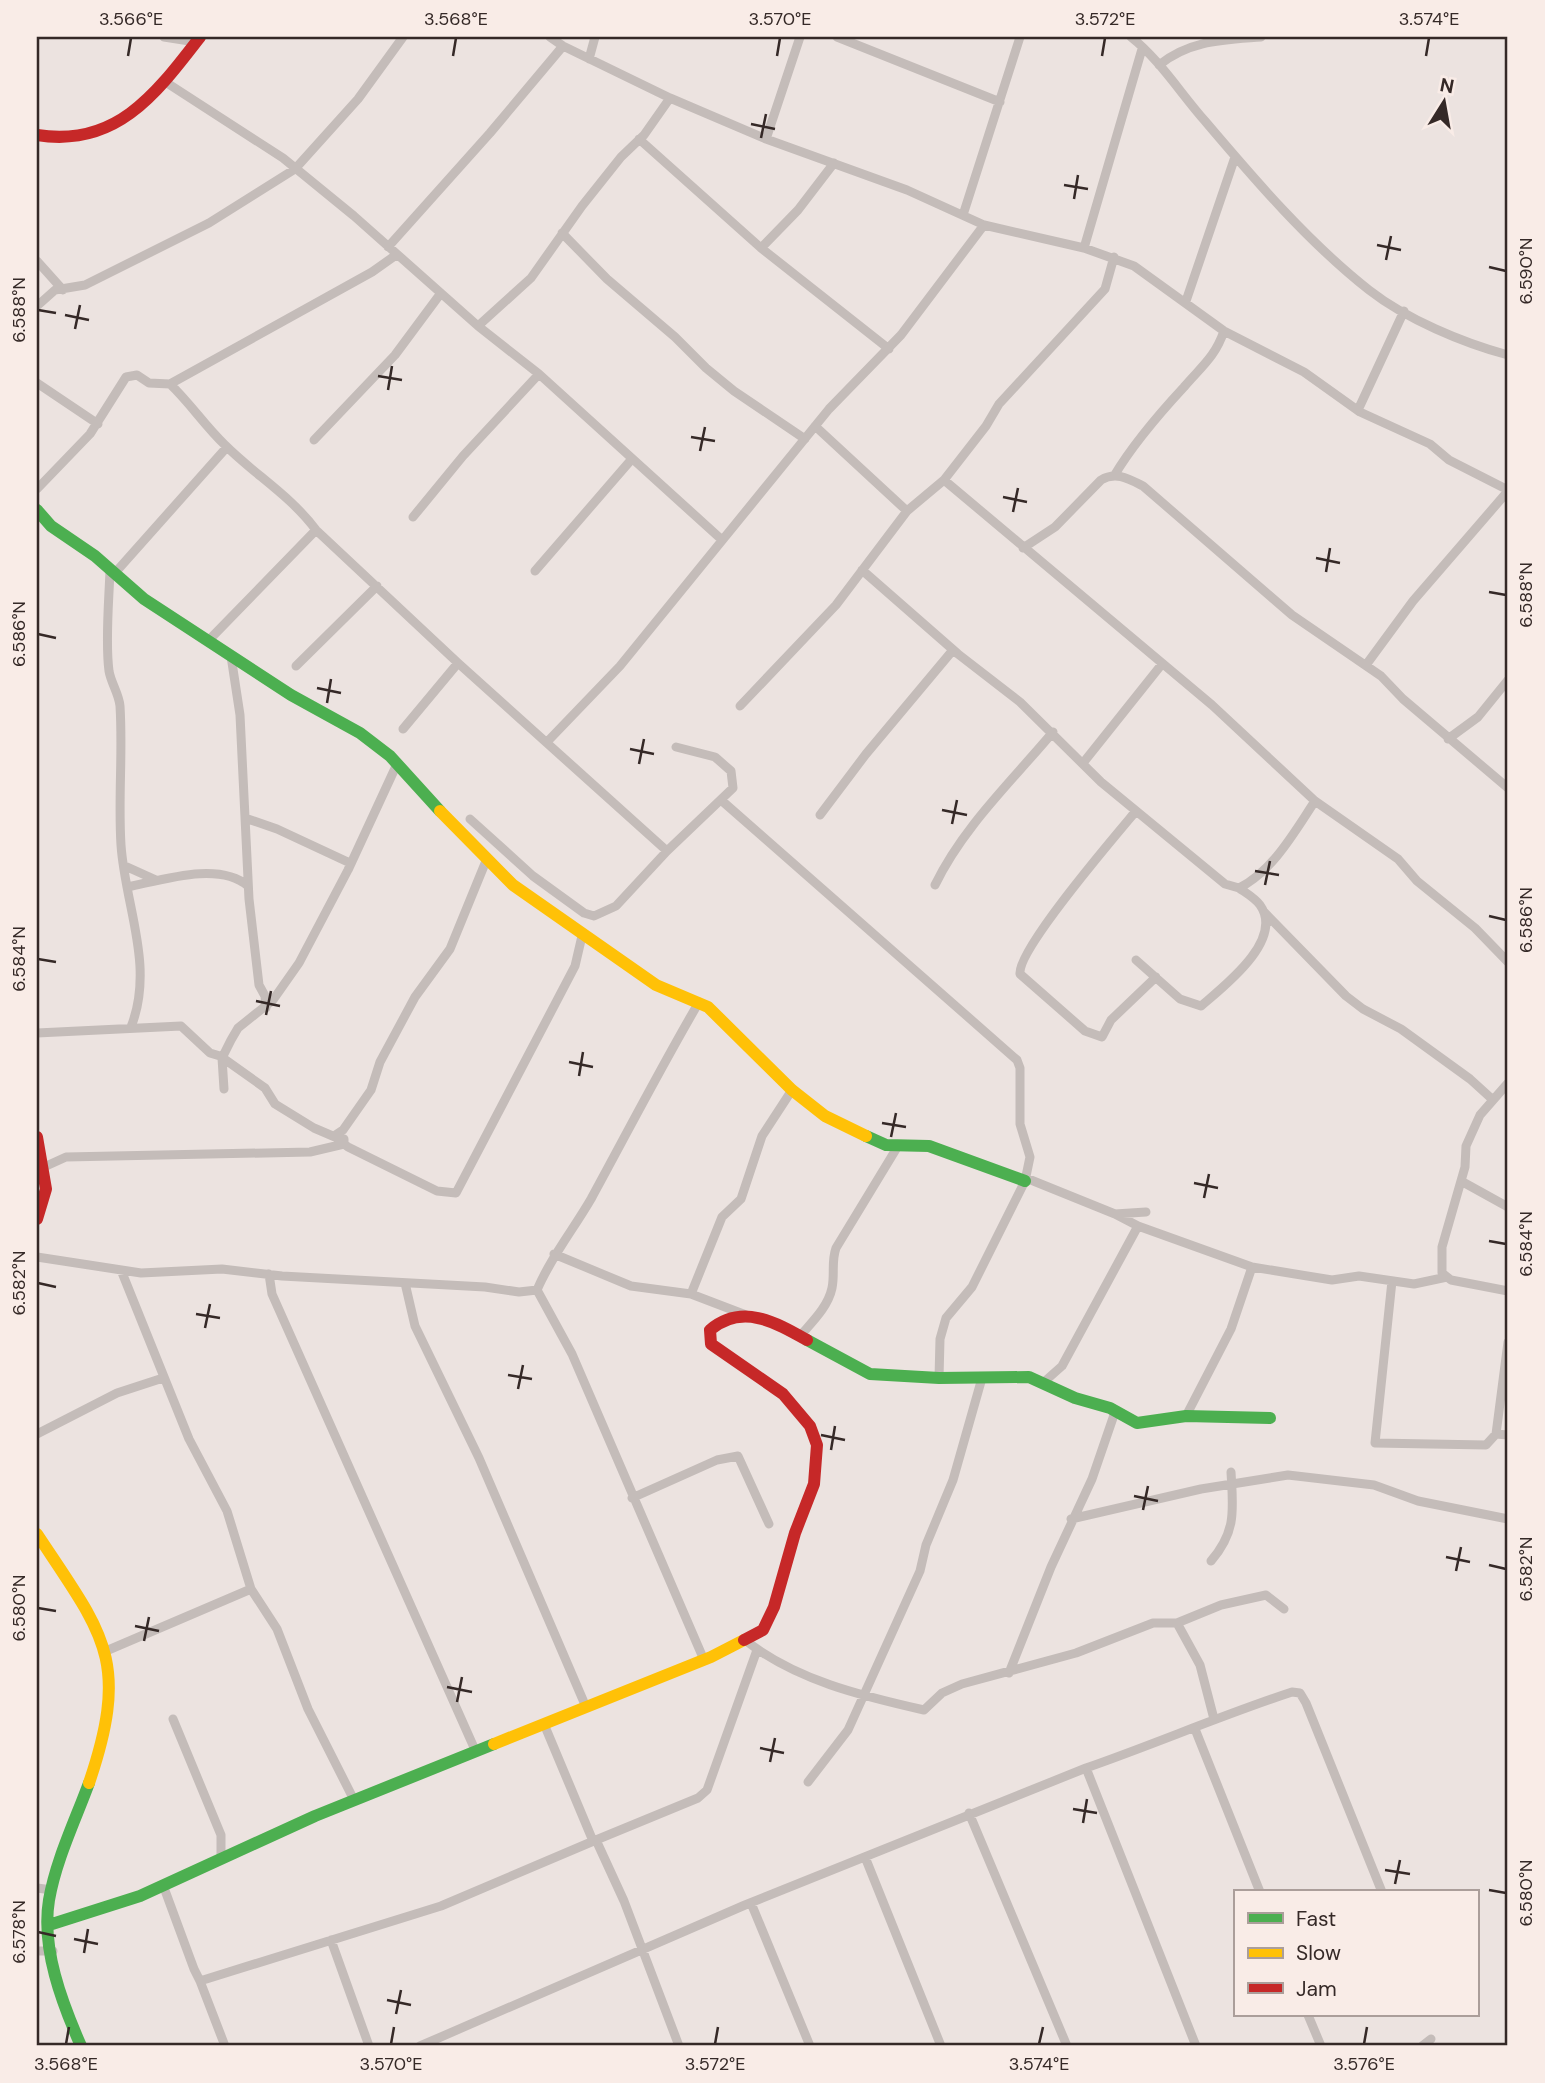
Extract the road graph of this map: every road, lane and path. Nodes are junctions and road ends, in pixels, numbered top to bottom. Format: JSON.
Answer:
{"nodes":[{"id":1,"x":164,"y":37,"type":"edge"},
{"id":2,"x":402,"y":37,"type":"edge"},
{"id":3,"x":550,"y":37,"type":"edge"},
{"id":4,"x":595,"y":37,"type":"edge"},
{"id":5,"x":800,"y":37,"type":"edge"},
{"id":6,"x":837,"y":37,"type":"edge"},
{"id":7,"x":1020,"y":37,"type":"edge"},
{"id":8,"x":1132,"y":37,"type":"edge"},
{"id":9,"x":1261,"y":37,"type":"edge"},
{"id":10,"x":198,"y":40,"type":"edge"},
{"id":11,"x":1195,"y":40,"type":"edge"},
{"id":12,"x":563,"y":46,"type":"junction"},
{"id":13,"x":1142,"y":49,"type":"junction"},
{"id":14,"x":589,"y":60,"type":"junction"},
{"id":15,"x":1159,"y":65,"type":"junction"},
{"id":16,"x":167,"y":83,"type":"junction"},
{"id":17,"x":670,"y":98,"type":"junction"},
{"id":18,"x":999,"y":102,"type":"junction"},
{"id":19,"x":39,"y":138,"type":"edge"},
{"id":20,"x":639,"y":139,"type":"junction"},
{"id":21,"x":766,"y":139,"type":"junction"},
{"id":22,"x":1235,"y":157,"type":"junction"},
{"id":23,"x":834,"y":163,"type":"junction"},
{"id":24,"x":295,"y":169,"type":"junction"},
{"id":25,"x":963,"y":215,"type":"junction"},
{"id":26,"x":985,"y":225,"type":"junction"},
{"id":27,"x":562,"y":233,"type":"junction"},
{"id":28,"x":388,"y":247,"type":"junction"},
{"id":29,"x":761,"y":248,"type":"junction"},
{"id":30,"x":1084,"y":248,"type":"junction"},
{"id":31,"x":396,"y":255,"type":"junction"},
{"id":32,"x":1114,"y":257,"type":"junction"},
{"id":33,"x":37,"y":261,"type":"edge"},
{"id":34,"x":63,"y":290,"type":"junction"},
{"id":35,"x":441,"y":293,"type":"junction"},
{"id":36,"x":1186,"y":301,"type":"junction"},
{"id":37,"x":37,"y":306,"type":"edge"},
{"id":38,"x":1404,"y":311,"type":"junction"},
{"id":39,"x":478,"y":326,"type":"junction"},
{"id":40,"x":1224,"y":331,"type":"junction"},
{"id":41,"x":889,"y":349,"type":"junction"},
{"id":42,"x":1508,"y":355,"type":"edge"},
{"id":43,"x":539,"y":374,"type":"junction"},
{"id":44,"x":37,"y":383,"type":"edge"},
{"id":45,"x":170,"y":384,"type":"junction"},
{"id":46,"x":1358,"y":411,"type":"junction"},
{"id":47,"x":98,"y":424,"type":"junction"},
{"id":48,"x":815,"y":426,"type":"junction"},
{"id":49,"x":805,"y":439,"type":"junction"},
{"id":50,"x":314,"y":440,"type":"dead end"},
{"id":51,"x":227,"y":447,"type":"junction"},
{"id":52,"x":631,"y":460,"type":"junction"},
{"id":53,"x":1114,"y":476,"type":"junction"},
{"id":54,"x":944,"y":480,"type":"junction"},
{"id":55,"x":37,"y":488,"type":"edge"},
{"id":56,"x":1508,"y":491,"type":"edge"},
{"id":57,"x":37,"y":510,"type":"edge"},
{"id":58,"x":907,"y":510,"type":"junction"},
{"id":59,"x":413,"y":517,"type":"dead end"},
{"id":60,"x":316,"y":530,"type":"junction"},
{"id":61,"x":721,"y":539,"type":"junction"},
{"id":62,"x":1023,"y":548,"type":"junction"},
{"id":63,"x":535,"y":570,"type":"dead end"},
{"id":64,"x":862,"y":570,"type":"junction"},
{"id":65,"x":112,"y":572,"type":"junction"},
{"id":66,"x":377,"y":586,"type":"junction"},
{"id":67,"x":209,"y":640,"type":"junction"},
{"id":68,"x":953,"y":650,"type":"junction"},
{"id":69,"x":231,"y":656,"type":"junction"},
{"id":70,"x":458,"y":663,"type":"junction"},
{"id":71,"x":1162,"y":664,"type":"junction"},
{"id":72,"x":1366,"y":665,"type":"junction"},
{"id":73,"x":296,"y":666,"type":"dead end"},
{"id":74,"x":1508,"y":680,"type":"edge"},
{"id":75,"x":740,"y":706,"type":"dead end"},
{"id":76,"x":403,"y":729,"type":"dead end"},
{"id":77,"x":1053,"y":732,"type":"junction"},
{"id":78,"x":1448,"y":739,"type":"junction"},
{"id":79,"x":547,"y":743,"type":"junction"},
{"id":80,"x":676,"y":747,"type":"dead end"},
{"id":81,"x":1083,"y":763,"type":"junction"},
{"id":82,"x":397,"y":764,"type":"junction"},
{"id":83,"x":1508,"y":788,"type":"edge"},
{"id":84,"x":721,"y":800,"type":"junction"},
{"id":85,"x":1315,"y":801,"type":"junction"},
{"id":86,"x":1136,"y":811,"type":"junction"},
{"id":87,"x":820,"y":816,"type":"dead end"},
{"id":88,"x":245,"y":818,"type":"junction"},
{"id":89,"x":470,"y":819,"type":"dead end"},
{"id":90,"x":667,"y":850,"type":"junction"},
{"id":91,"x":486,"y":861,"type":"junction"},
{"id":92,"x":350,"y":863,"type":"junction"},
{"id":93,"x":125,"y":866,"type":"junction"},
{"id":94,"x":157,"y":880,"type":"junction"},
{"id":95,"x":246,"y":880,"type":"junction"},
{"id":96,"x":935,"y":885,"type":"dead end"},
{"id":97,"x":128,"y":887,"type":"junction"},
{"id":98,"x":1239,"y":888,"type":"junction"},
{"id":99,"x":1264,"y":912,"type":"junction"},
{"id":100,"x":582,"y":936,"type":"junction"},
{"id":101,"x":1136,"y":960,"type":"dead end"},
{"id":102,"x":1508,"y":962,"type":"edge"},
{"id":103,"x":1156,"y":977,"type":"junction"},
{"id":104,"x":265,"y":996,"type":"junction"},
{"id":105,"x":276,"y":996,"type":"junction"},
{"id":106,"x":699,"y":1002,"type":"junction"},
{"id":107,"x":266,"y":1008,"type":"junction"},
{"id":108,"x":131,"y":1027,"type":"junction"},
{"id":109,"x":37,"y":1033,"type":"edge"},
{"id":110,"x":222,"y":1058,"type":"junction"},
{"id":111,"x":1508,"y":1083,"type":"edge"},
{"id":112,"x":224,"y":1089,"type":"dead end"},
{"id":113,"x":792,"y":1090,"type":"junction"},
{"id":114,"x":1492,"y":1099,"type":"junction"},
{"id":115,"x":343,"y":1130,"type":"junction"},
{"id":116,"x":334,"y":1136,"type":"junction"},
{"id":117,"x":37,"y":1137,"type":"edge"},
{"id":118,"x":344,"y":1144,"type":"junction"},
{"id":119,"x":893,"y":1149,"type":"junction"},
{"id":120,"x":44,"y":1167,"type":"junction"},
{"id":121,"x":1025,"y":1180,"type":"junction"},
{"id":122,"x":1461,"y":1181,"type":"junction"},
{"id":123,"x":1508,"y":1207,"type":"edge"},
{"id":124,"x":1146,"y":1212,"type":"dead end"},
{"id":125,"x":1115,"y":1214,"type":"junction"},
{"id":126,"x":37,"y":1219,"type":"edge"},
{"id":127,"x":1138,"y":1226,"type":"junction"},
{"id":128,"x":554,"y":1254,"type":"junction"},
{"id":129,"x":37,"y":1257,"type":"edge"},
{"id":130,"x":1252,"y":1267,"type":"junction"},
{"id":131,"x":121,"y":1270,"type":"junction"},
{"id":132,"x":269,"y":1274,"type":"junction"},
{"id":133,"x":1447,"y":1277,"type":"junction"},
{"id":134,"x":1392,"y":1281,"type":"junction"},
{"id":135,"x":405,"y":1283,"type":"junction"},
{"id":136,"x":537,"y":1290,"type":"junction"},
{"id":137,"x":1508,"y":1291,"type":"edge"},
{"id":138,"x":691,"y":1294,"type":"junction"},
{"id":139,"x":746,"y":1315,"type":"junction"},
{"id":140,"x":800,"y":1336,"type":"junction"},
{"id":141,"x":1508,"y":1342,"type":"edge"},
{"id":142,"x":163,"y":1378,"type":"junction"},
{"id":143,"x":939,"y":1378,"type":"junction"},
{"id":144,"x":982,"y":1378,"type":"junction"},
{"id":145,"x":1044,"y":1382,"type":"junction"},
{"id":146,"x":1115,"y":1412,"type":"junction"},
{"id":147,"x":1186,"y":1416,"type":"junction"},
{"id":148,"x":1270,"y":1418,"type":"dead end"},
{"id":149,"x":37,"y":1434,"type":"edge"},
{"id":150,"x":1496,"y":1434,"type":"junction"},
{"id":151,"x":1508,"y":1435,"type":"edge"},
{"id":152,"x":1231,"y":1472,"type":"dead end"},
{"id":153,"x":1232,"y":1484,"type":"junction"},
{"id":154,"x":632,"y":1498,"type":"junction"},
{"id":155,"x":1071,"y":1519,"type":"junction"},
{"id":156,"x":1508,"y":1519,"type":"edge"},
{"id":157,"x":769,"y":1524,"type":"dead end"},
{"id":158,"x":37,"y":1534,"type":"edge"},
{"id":159,"x":1211,"y":1561,"type":"dead end"},
{"id":160,"x":251,"y":1588,"type":"junction"},
{"id":161,"x":1284,"y":1609,"type":"dead end"},
{"id":162,"x":1177,"y":1623,"type":"junction"},
{"id":163,"x":745,"y":1640,"type":"junction"},
{"id":164,"x":757,"y":1650,"type":"junction"},
{"id":165,"x":106,"y":1651,"type":"junction"},
{"id":166,"x":704,"y":1660,"type":"junction"},
{"id":167,"x":1009,"y":1673,"type":"junction"},
{"id":168,"x":864,"y":1694,"type":"junction"},
{"id":169,"x":586,"y":1707,"type":"junction"},
{"id":170,"x":173,"y":1719,"type":"dead end"},
{"id":171,"x":1214,"y":1719,"type":"junction"},
{"id":172,"x":544,"y":1724,"type":"junction"},
{"id":173,"x":1195,"y":1729,"type":"junction"},
{"id":174,"x":476,"y":1752,"type":"junction"},
{"id":175,"x":1086,"y":1768,"type":"junction"},
{"id":176,"x":808,"y":1782,"type":"dead end"},
{"id":177,"x":354,"y":1800,"type":"junction"},
{"id":178,"x":969,"y":1814,"type":"junction"},
{"id":179,"x":594,"y":1840,"type":"junction"},
{"id":180,"x":865,"y":1857,"type":"junction"},
{"id":181,"x":220,"y":1859,"type":"junction"},
{"id":182,"x":163,"y":1885,"type":"junction"},
{"id":183,"x":37,"y":1888,"type":"edge"},
{"id":184,"x":52,"y":1890,"type":"junction"},
{"id":185,"x":1259,"y":1890,"type":"edge"},
{"id":186,"x":1381,"y":1890,"type":"edge"},
{"id":187,"x":751,"y":1903,"type":"junction"},
{"id":188,"x":49,"y":1925,"type":"junction"},
{"id":189,"x":331,"y":1940,"type":"junction"},
{"id":190,"x":37,"y":1951,"type":"edge"},
{"id":191,"x":53,"y":1951,"type":"junction"},
{"id":192,"x":641,"y":1951,"type":"junction"},
{"id":193,"x":200,"y":1981,"type":"junction"},
{"id":194,"x":1308,"y":2016,"type":"edge"},
{"id":195,"x":1430,"y":2039,"type":"dead end"},
{"id":196,"x":81,"y":2046,"type":"edge"},
{"id":197,"x":225,"y":2046,"type":"edge"},
{"id":198,"x":369,"y":2046,"type":"edge"},
{"id":199,"x":420,"y":2046,"type":"edge"},
{"id":200,"x":679,"y":2046,"type":"edge"},
{"id":201,"x":810,"y":2046,"type":"edge"},
{"id":202,"x":941,"y":2046,"type":"edge"},
{"id":203,"x":1067,"y":2046,"type":"edge"},
{"id":204,"x":1196,"y":2046,"type":"edge"},
{"id":205,"x":1321,"y":2046,"type":"edge"},
{"id":206,"x":1422,"y":2046,"type":"edge"}],
"edges":[{"from":1,"to":10,"type":"street"},
{"from":2,"to":24,"type":"street"},
{"from":3,"to":12,"type":"street"},
{"from":4,"to":14,"type":"street"},
{"from":5,"to":21,"type":"street"},
{"from":6,"to":18,"type":"street"},
{"from":7,"to":18,"type":"street"},
{"from":8,"to":13,"type":"street"},
{"from":9,"to":11,"type":"street"},
{"from":10,"to":16,"type":"street"},
{"from":11,"to":15,"type":"street"},
{"from":12,"to":14,"type":"street"},
{"from":12,"to":28,"type":"street"},
{"from":13,"to":15,"type":"street"},
{"from":13,"to":30,"type":"street"},
{"from":14,"to":17,"type":"street"},
{"from":15,"to":22,"type":"street"},
{"from":16,"to":19,"type":"street"},
{"from":16,"to":24,"type":"street"},
{"from":17,"to":20,"type":"street"},
{"from":17,"to":21,"type":"street"},
{"from":18,"to":25,"type":"street"},
{"from":20,"to":27,"type":"street"},
{"from":20,"to":29,"type":"street"},
{"from":21,"to":23,"type":"street"},
{"from":22,"to":36,"type":"street"},
{"from":22,"to":38,"type":"street"},
{"from":23,"to":25,"type":"street"},
{"from":23,"to":29,"type":"street"},
{"from":24,"to":28,"type":"street"},
{"from":24,"to":34,"type":"street"},
{"from":25,"to":26,"type":"street"},
{"from":26,"to":30,"type":"street"},
{"from":26,"to":41,"type":"street"},
{"from":27,"to":39,"type":"street"},
{"from":27,"to":49,"type":"street"},
{"from":28,"to":31,"type":"street"},
{"from":29,"to":41,"type":"street"},
{"from":30,"to":32,"type":"street"},
{"from":31,"to":35,"type":"street"},
{"from":31,"to":45,"type":"street"},
{"from":32,"to":36,"type":"street"},
{"from":32,"to":54,"type":"street"},
{"from":33,"to":34,"type":"street"},
{"from":34,"to":37,"type":"street"},
{"from":35,"to":39,"type":"street"},
{"from":35,"to":50,"type":"street"},
{"from":36,"to":40,"type":"street"},
{"from":38,"to":42,"type":"street"},
{"from":38,"to":46,"type":"street"},
{"from":39,"to":43,"type":"street"},
{"from":40,"to":46,"type":"street"},
{"from":40,"to":53,"type":"street"},
{"from":41,"to":48,"type":"street"},
{"from":43,"to":52,"type":"street"},
{"from":43,"to":59,"type":"street"},
{"from":44,"to":47,"type":"street"},
{"from":45,"to":47,"type":"street"},
{"from":45,"to":51,"type":"street"},
{"from":46,"to":56,"type":"street"},
{"from":47,"to":55,"type":"street"},
{"from":48,"to":49,"type":"street"},
{"from":48,"to":58,"type":"street"},
{"from":49,"to":61,"type":"street"},
{"from":51,"to":60,"type":"street"},
{"from":51,"to":65,"type":"street"},
{"from":52,"to":61,"type":"street"},
{"from":52,"to":63,"type":"street"},
{"from":53,"to":62,"type":"street"},
{"from":53,"to":72,"type":"street"},
{"from":54,"to":58,"type":"street"},
{"from":54,"to":62,"type":"street"},
{"from":56,"to":72,"type":"street"},
{"from":57,"to":65,"type":"street"},
{"from":58,"to":64,"type":"street"},
{"from":60,"to":66,"type":"street"},
{"from":60,"to":67,"type":"street"},
{"from":61,"to":79,"type":"street"},
{"from":62,"to":71,"type":"street"},
{"from":64,"to":68,"type":"street"},
{"from":64,"to":75,"type":"street"},
{"from":65,"to":67,"type":"street"},
{"from":65,"to":93,"type":"street"},
{"from":66,"to":70,"type":"street"},
{"from":66,"to":73,"type":"street"},
{"from":67,"to":69,"type":"street"},
{"from":68,"to":77,"type":"street"},
{"from":68,"to":87,"type":"street"},
{"from":69,"to":82,"type":"street"},
{"from":69,"to":88,"type":"street"},
{"from":70,"to":76,"type":"street"},
{"from":70,"to":79,"type":"street"},
{"from":71,"to":81,"type":"street"},
{"from":71,"to":85,"type":"street"},
{"from":72,"to":78,"type":"street"},
{"from":74,"to":78,"type":"street"},
{"from":77,"to":81,"type":"street"},
{"from":77,"to":96,"type":"street"},
{"from":78,"to":83,"type":"street"},
{"from":79,"to":90,"type":"street"},
{"from":80,"to":84,"type":"street"},
{"from":81,"to":86,"type":"street"},
{"from":82,"to":91,"type":"street"},
{"from":82,"to":92,"type":"street"},
{"from":84,"to":90,"type":"street"},
{"from":84,"to":121,"type":"street"},
{"from":85,"to":98,"type":"street"},
{"from":85,"to":102,"type":"street"},
{"from":86,"to":98,"type":"street"},
{"from":86,"to":103,"type":"street"},
{"from":88,"to":92,"type":"street"},
{"from":88,"to":95,"type":"street"},
{"from":89,"to":90,"type":"street"},
{"from":91,"to":100,"type":"street"},
{"from":91,"to":115,"type":"street"},
{"from":92,"to":105,"type":"street"},
{"from":93,"to":94,"type":"street"},
{"from":93,"to":97,"type":"street"},
{"from":94,"to":95,"type":"street"},
{"from":94,"to":97,"type":"street"},
{"from":95,"to":104,"type":"street"},
{"from":97,"to":108,"type":"street"},
{"from":98,"to":99,"type":"street"},
{"from":99,"to":103,"type":"street"},
{"from":99,"to":114,"type":"street"},
{"from":100,"to":106,"type":"street"},
{"from":100,"to":118,"type":"street"},
{"from":101,"to":103,"type":"street"},
{"from":104,"to":105,"type":"street"},
{"from":104,"to":107,"type":"street"},
{"from":105,"to":107,"type":"street"},
{"from":106,"to":113,"type":"street"},
{"from":106,"to":128,"type":"street"},
{"from":107,"to":110,"type":"street"},
{"from":108,"to":109,"type":"street"},
{"from":108,"to":110,"type":"street"},
{"from":110,"to":112,"type":"street"},
{"from":110,"to":116,"type":"street"},
{"from":111,"to":114,"type":"street"},
{"from":113,"to":119,"type":"street"},
{"from":113,"to":138,"type":"street"},
{"from":114,"to":122,"type":"street"},
{"from":115,"to":116,"type":"street"},
{"from":115,"to":118,"type":"street"},
{"from":116,"to":118,"type":"street"},
{"from":117,"to":120,"type":"street"},
{"from":118,"to":120,"type":"street"},
{"from":119,"to":121,"type":"street"},
{"from":119,"to":140,"type":"street"},
{"from":120,"to":126,"type":"street"},
{"from":121,"to":125,"type":"street"},
{"from":121,"to":143,"type":"street"},
{"from":122,"to":123,"type":"street"},
{"from":122,"to":133,"type":"street"},
{"from":124,"to":125,"type":"street"},
{"from":125,"to":127,"type":"street"},
{"from":127,"to":130,"type":"street"},
{"from":127,"to":145,"type":"street"},
{"from":128,"to":136,"type":"street"},
{"from":128,"to":138,"type":"street"},
{"from":129,"to":131,"type":"street"},
{"from":130,"to":134,"type":"street"},
{"from":130,"to":147,"type":"street"},
{"from":131,"to":132,"type":"street"},
{"from":131,"to":142,"type":"street"},
{"from":132,"to":135,"type":"street"},
{"from":132,"to":174,"type":"street"},
{"from":133,"to":134,"type":"street"},
{"from":133,"to":137,"type":"street"},
{"from":134,"to":150,"type":"street"},
{"from":135,"to":136,"type":"street"},
{"from":135,"to":169,"type":"street"},
{"from":136,"to":154,"type":"street"},
{"from":138,"to":139,"type":"street"},
{"from":139,"to":140,"type":"street"},
{"from":139,"to":163,"type":"street"},
{"from":140,"to":143,"type":"street"},
{"from":141,"to":150,"type":"street"},
{"from":142,"to":149,"type":"street"},
{"from":142,"to":160,"type":"street"},
{"from":143,"to":144,"type":"street"},
{"from":144,"to":145,"type":"street"},
{"from":144,"to":168,"type":"street"},
{"from":145,"to":146,"type":"street"},
{"from":146,"to":147,"type":"street"},
{"from":146,"to":155,"type":"street"},
{"from":147,"to":148,"type":"street"},
{"from":150,"to":151,"type":"street"},
{"from":152,"to":153,"type":"street"},
{"from":153,"to":155,"type":"street"},
{"from":153,"to":156,"type":"street"},
{"from":153,"to":159,"type":"street"},
{"from":154,"to":157,"type":"street"},
{"from":154,"to":166,"type":"street"},
{"from":155,"to":167,"type":"street"},
{"from":158,"to":165,"type":"street"},
{"from":160,"to":165,"type":"street"},
{"from":160,"to":177,"type":"street"},
{"from":161,"to":162,"type":"street"},
{"from":162,"to":167,"type":"street"},
{"from":162,"to":171,"type":"street"},
{"from":163,"to":164,"type":"street"},
{"from":163,"to":166,"type":"street"},
{"from":164,"to":168,"type":"street"},
{"from":164,"to":179,"type":"street"},
{"from":165,"to":184,"type":"street"},
{"from":166,"to":169,"type":"street"},
{"from":167,"to":168,"type":"street"},
{"from":168,"to":176,"type":"street"},
{"from":169,"to":172,"type":"street"},
{"from":170,"to":181,"type":"street"},
{"from":171,"to":173,"type":"street"},
{"from":171,"to":186,"type":"street"},
{"from":172,"to":174,"type":"street"},
{"from":172,"to":179,"type":"street"},
{"from":173,"to":175,"type":"street"},
{"from":173,"to":185,"type":"street"},
{"from":174,"to":177,"type":"street"},
{"from":175,"to":178,"type":"street"},
{"from":175,"to":204,"type":"street"},
{"from":177,"to":181,"type":"street"},
{"from":178,"to":180,"type":"street"},
{"from":178,"to":203,"type":"street"},
{"from":179,"to":189,"type":"street"},
{"from":179,"to":192,"type":"street"},
{"from":180,"to":187,"type":"street"},
{"from":180,"to":202,"type":"street"},
{"from":181,"to":182,"type":"street"},
{"from":182,"to":188,"type":"street"},
{"from":182,"to":193,"type":"street"},
{"from":183,"to":184,"type":"street"},
{"from":184,"to":188,"type":"street"},
{"from":187,"to":192,"type":"street"},
{"from":187,"to":201,"type":"street"},
{"from":188,"to":191,"type":"street"},
{"from":189,"to":193,"type":"street"},
{"from":189,"to":198,"type":"street"},
{"from":190,"to":191,"type":"street"},
{"from":191,"to":196,"type":"street"},
{"from":192,"to":199,"type":"street"},
{"from":192,"to":200,"type":"street"},
{"from":193,"to":197,"type":"street"},
{"from":194,"to":205,"type":"street"},
{"from":195,"to":206,"type":"street"}]}
